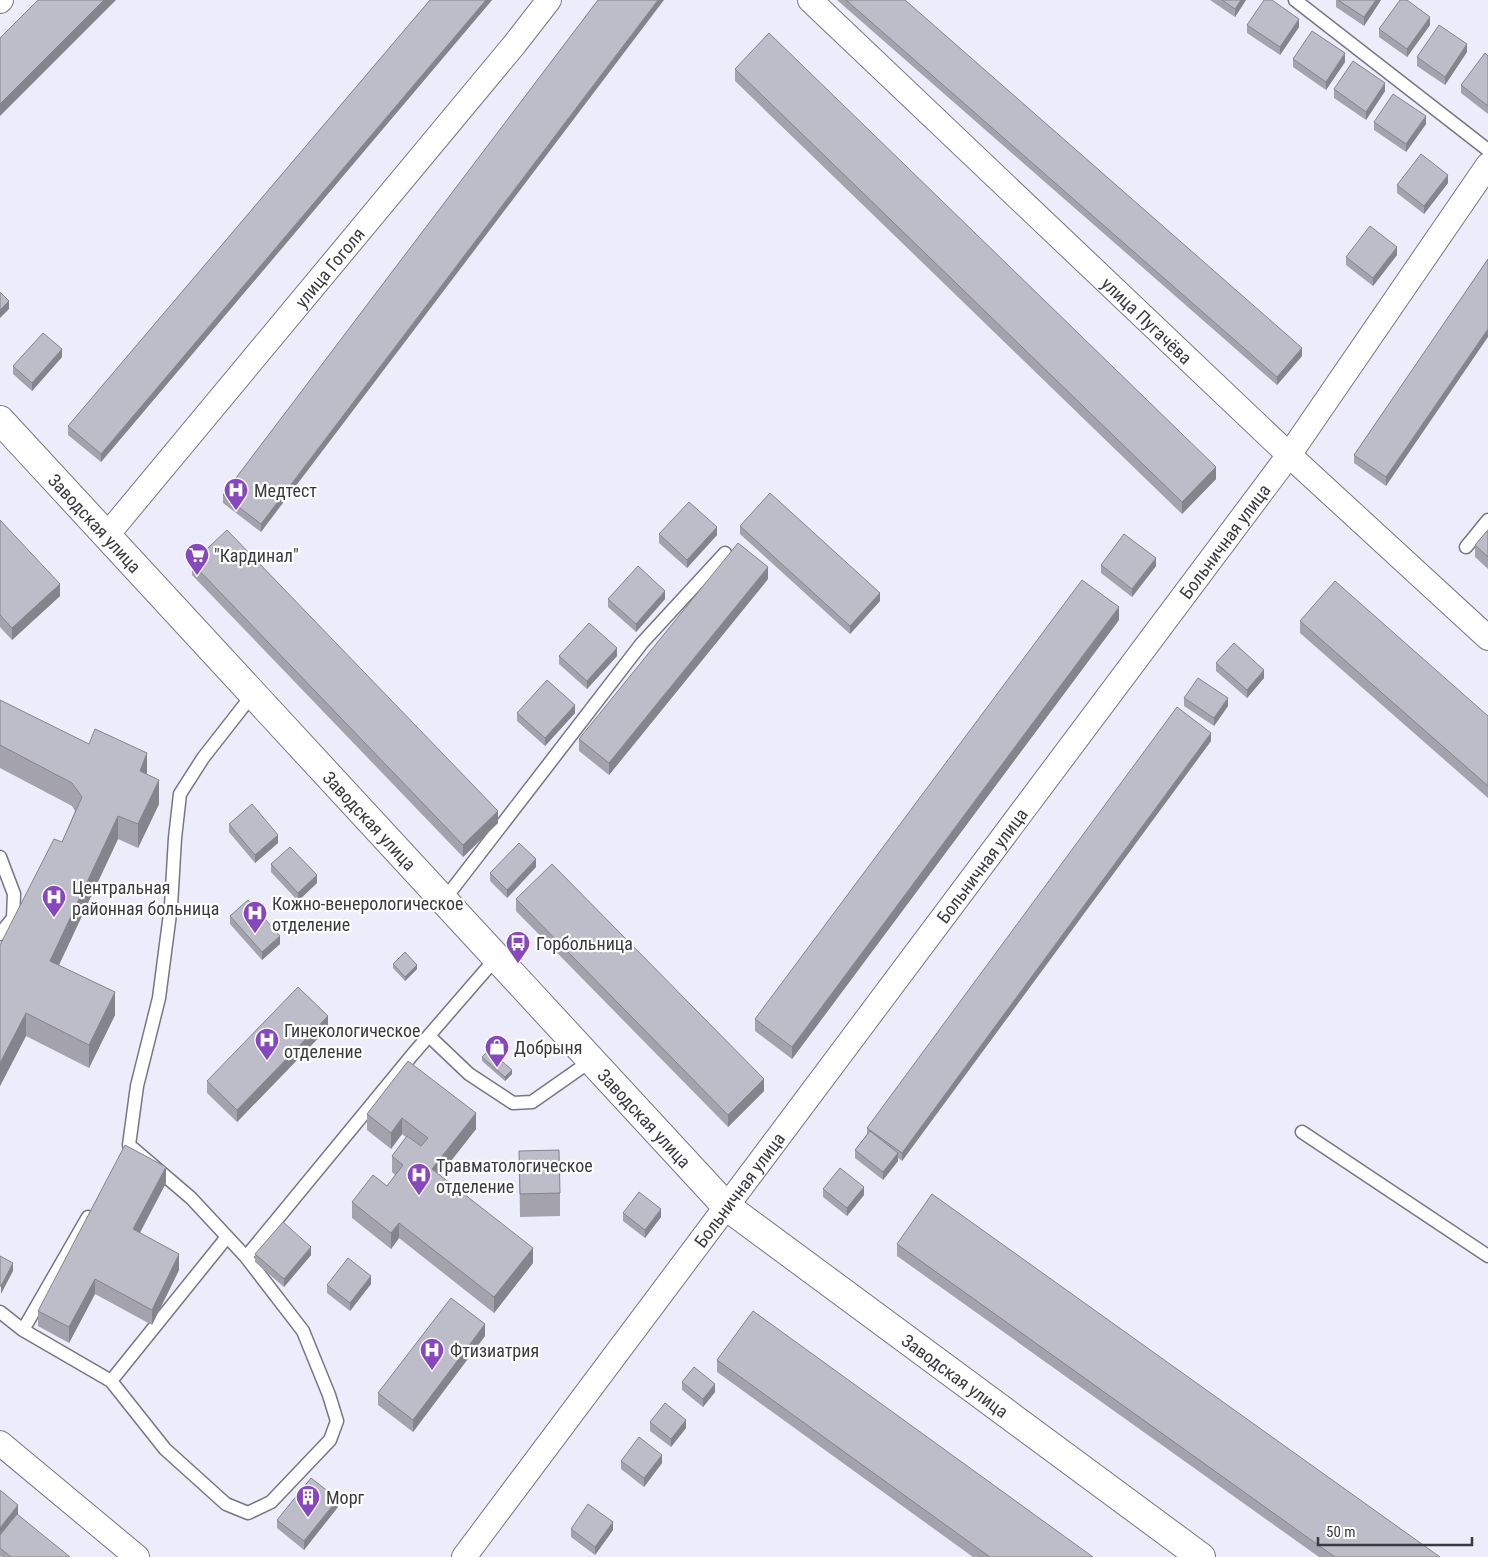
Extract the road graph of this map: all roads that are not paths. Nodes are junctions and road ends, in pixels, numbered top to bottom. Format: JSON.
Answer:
{"nodes":[{"id":1,"x":549,"y":0,"type":"edge"},
{"id":2,"x":810,"y":0,"type":"edge"},
{"id":3,"x":1294,"y":0,"type":"edge"},
{"id":4,"x":1488,"y":150,"type":"edge"},
{"id":5,"x":1488,"y":165,"type":"edge"},
{"id":6,"x":0,"y":420,"type":"edge"},
{"id":7,"x":1289,"y":456,"type":"junction"},
{"id":8,"x":1488,"y":520,"type":"edge"},
{"id":9,"x":107,"y":535,"type":"junction"},
{"id":10,"x":1466,"y":547,"type":"dead end"},
{"id":11,"x":726,"y":553,"type":"dead end"},
{"id":12,"x":1488,"y":638,"type":"edge"},
{"id":13,"x":253,"y":694,"type":"junction"},
{"id":14,"x":0,"y":857,"type":"edge"},
{"id":15,"x":444,"y":900,"type":"junction"},
{"id":16,"x":0,"y":934,"type":"edge"},
{"id":17,"x":497,"y":957,"type":"junction"},
{"id":18,"x":429,"y":1036,"type":"junction"},
{"id":19,"x":592,"y":1060,"type":"junction"},
{"id":20,"x":1302,"y":1132,"type":"dead end"},
{"id":21,"x":96,"y":1204,"type":"edge"},
{"id":22,"x":726,"y":1206,"type":"junction"},
{"id":23,"x":227,"y":1237,"type":"junction"},
{"id":24,"x":1488,"y":1256,"type":"edge"},
{"id":25,"x":246,"y":1257,"type":"junction"},
{"id":26,"x":0,"y":1312,"type":"edge"},
{"id":27,"x":24,"y":1330,"type":"junction"},
{"id":28,"x":111,"y":1381,"type":"junction"},
{"id":29,"x":0,"y":1443,"type":"edge"},
{"id":30,"x":137,"y":1557,"type":"edge"},
{"id":31,"x":464,"y":1557,"type":"edge"},
{"id":32,"x":1201,"y":1557,"type":"edge"}],
"edges":[{"from":1,"to":9,"type":"street","name":"улица Гоголя"},
{"from":2,"to":7,"type":"street","name":"улица Пугачёва"},
{"from":3,"to":4,"type":"lane"},
{"from":5,"to":7,"type":"street","name":"Больничная улица"},
{"from":6,"to":9,"type":"street","name":"Заводская улица"},
{"from":7,"to":12,"type":"street","name":"улица Пугачёва"},
{"from":7,"to":22,"type":"street","name":"Больничная улица"},
{"from":8,"to":10,"type":"lane"},
{"from":9,"to":13,"type":"street","name":"Заводская улица"},
{"from":11,"to":15,"type":"lane"},
{"from":13,"to":15,"type":"street","name":"Заводская улица"},
{"from":13,"to":23,"type":"lane"},
{"from":14,"to":16,"type":"lane"},
{"from":15,"to":17,"type":"street","name":"Заводская улица"},
{"from":17,"to":18,"type":"lane"},
{"from":17,"to":19,"type":"street","name":"Заводская улица"},
{"from":18,"to":19,"type":"lane"},
{"from":18,"to":25,"type":"lane"},
{"from":19,"to":22,"type":"street","name":"Заводская улица"},
{"from":20,"to":24,"type":"lane"},
{"from":21,"to":27,"type":"lane"},
{"from":22,"to":31,"type":"street","name":"Больничная улица"},
{"from":22,"to":32,"type":"street","name":"Заводская улица"},
{"from":23,"to":25,"type":"lane"},
{"from":23,"to":28,"type":"lane"},
{"from":25,"to":28,"type":"lane"},
{"from":26,"to":27,"type":"lane"},
{"from":27,"to":28,"type":"lane"},
{"from":29,"to":30,"type":"street"}]}
